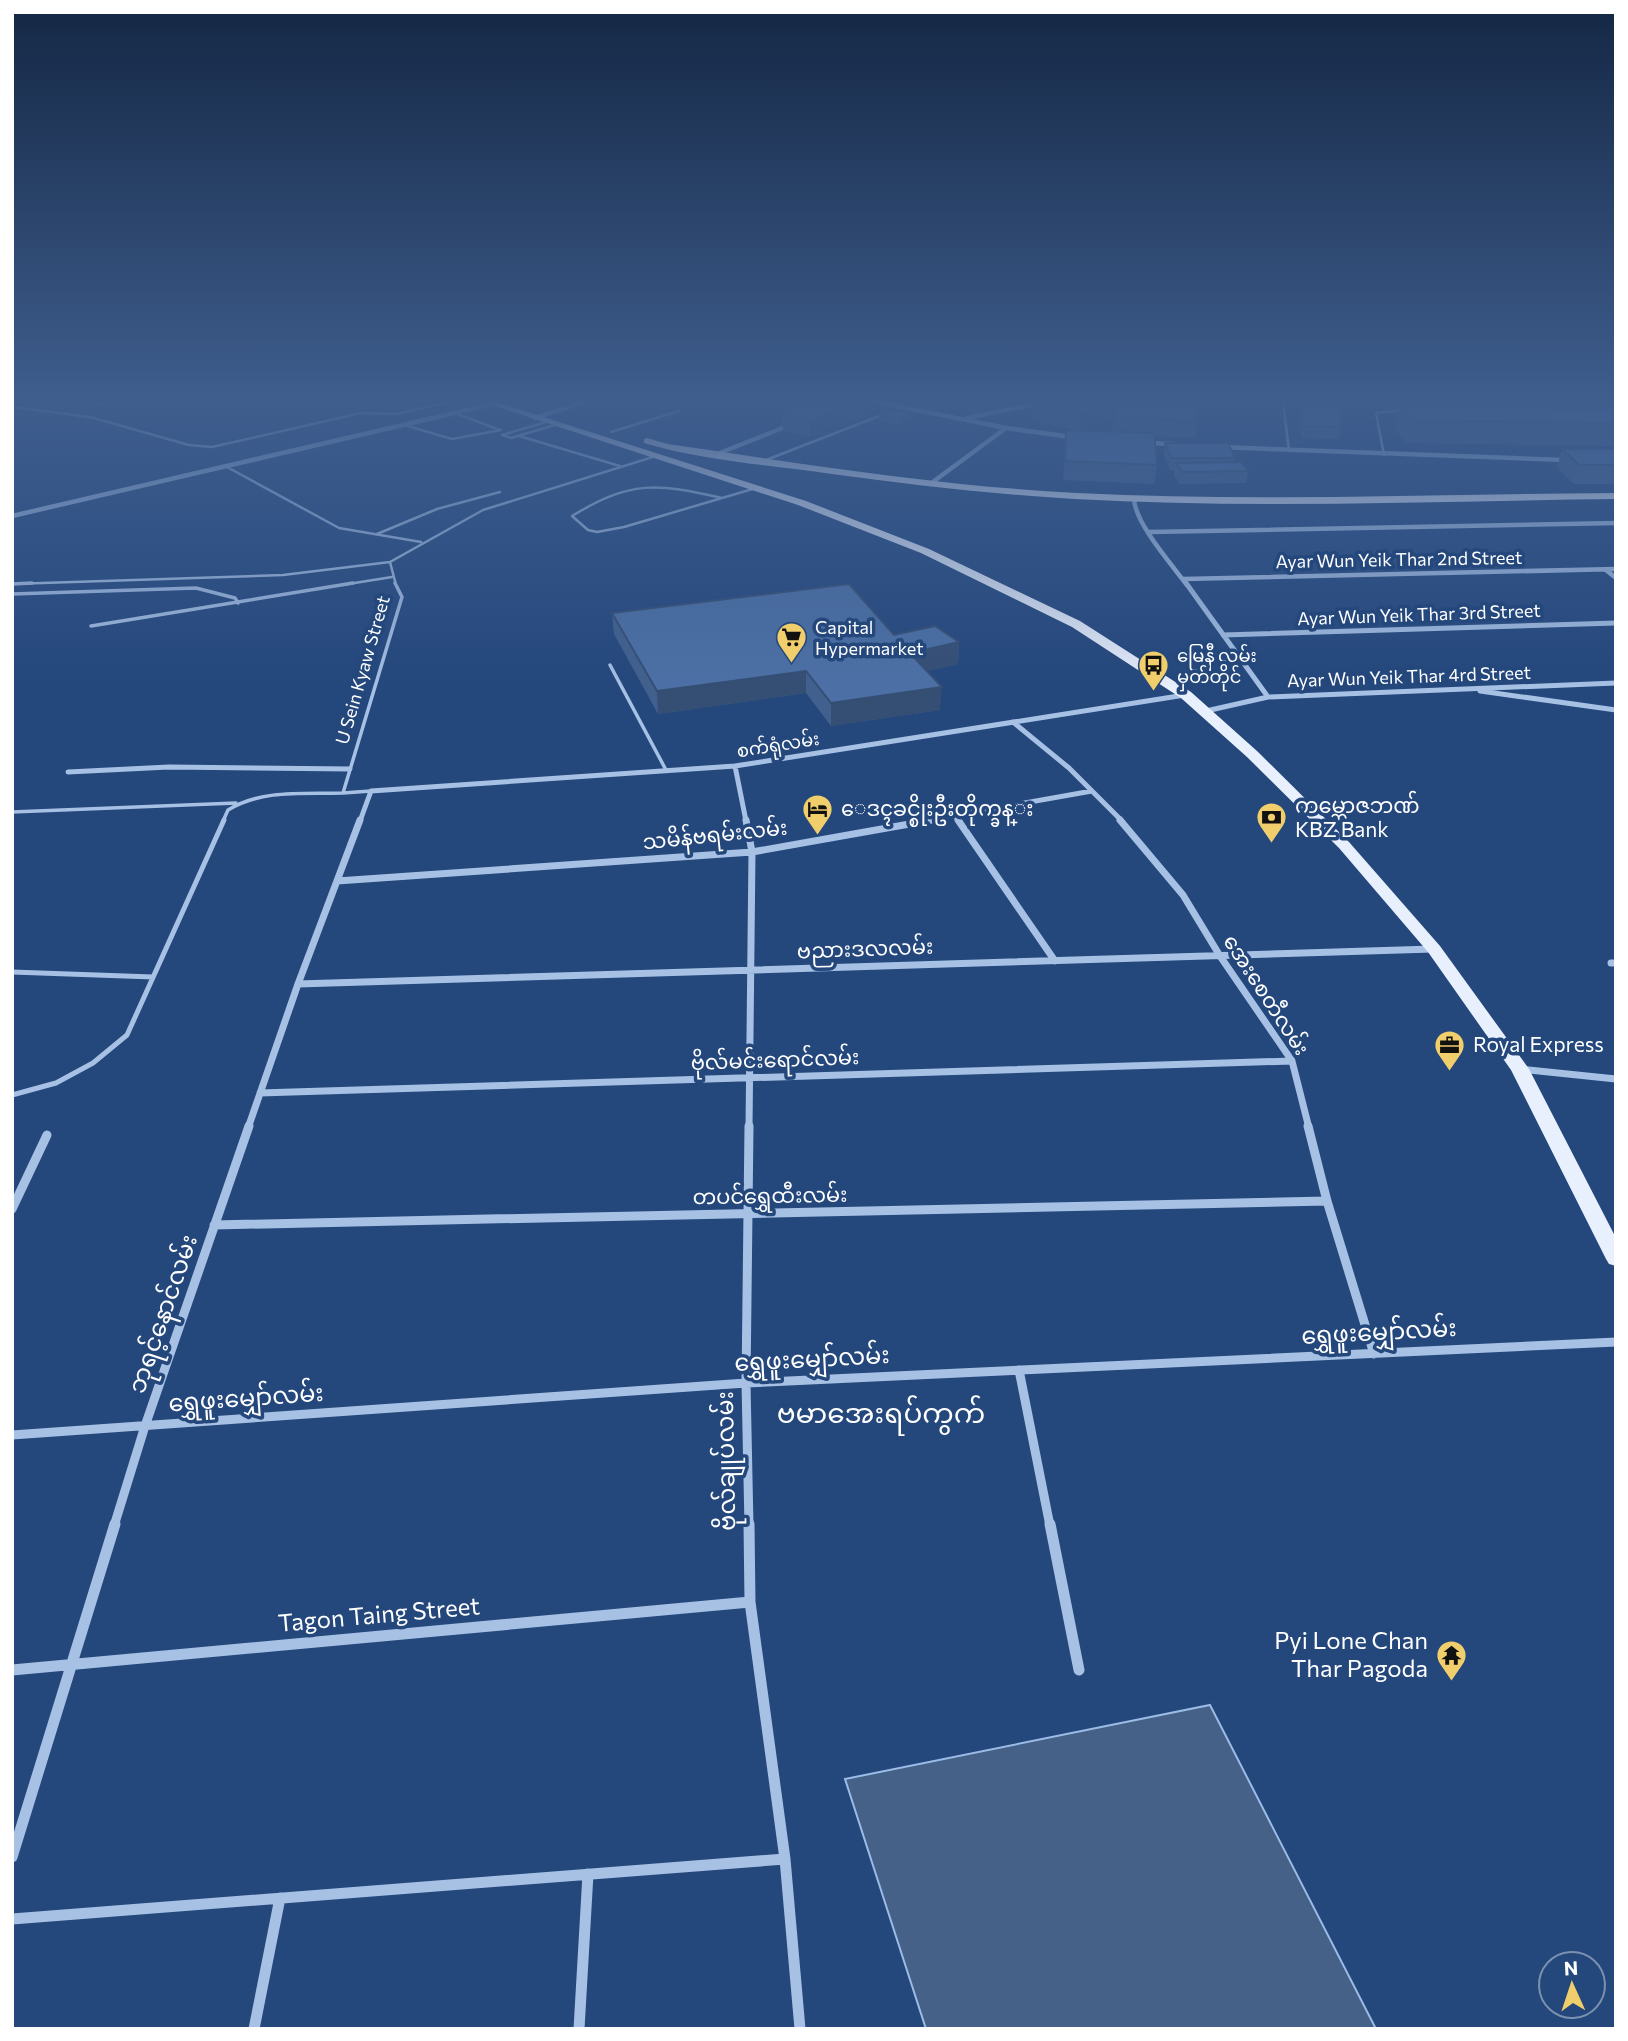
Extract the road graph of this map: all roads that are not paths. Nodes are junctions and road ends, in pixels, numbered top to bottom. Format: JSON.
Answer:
{"nodes":[{"id":1,"x":94,"y":497,"type":"edge"},
{"id":2,"x":283,"y":497,"type":"edge"},
{"id":3,"x":481,"y":497,"type":"edge"},
{"id":4,"x":524,"y":497,"type":"edge"},
{"id":5,"x":606,"y":497,"type":"edge"},
{"id":6,"x":718,"y":497,"type":"edge"},
{"id":7,"x":785,"y":497,"type":"edge"},
{"id":8,"x":993,"y":497,"type":"edge"},
{"id":9,"x":1072,"y":497,"type":"edge"},
{"id":10,"x":1530,"y":497,"type":"edge"},
{"id":11,"x":722,"y":498,"type":"joint"},
{"id":12,"x":1134,"y":503,"type":"junction"},
{"id":13,"x":1616,"y":505,"type":"edge"},
{"id":14,"x":12,"y":516,"type":"edge"},
{"id":15,"x":1616,"y":523,"type":"edge"},
{"id":16,"x":1149,"y":532,"type":"junction"},
{"id":17,"x":377,"y":534,"type":"junction"},
{"id":18,"x":422,"y":543,"type":"junction"},
{"id":19,"x":390,"y":562,"type":"junction"},
{"id":20,"x":1605,"y":569,"type":"junction"},
{"id":21,"x":1616,"y":569,"type":"edge"},
{"id":22,"x":393,"y":577,"type":"junction"},
{"id":23,"x":1616,"y":578,"type":"edge"},
{"id":24,"x":1184,"y":579,"type":"junction"},
{"id":25,"x":12,"y":584,"type":"edge"},
{"id":26,"x":12,"y":594,"type":"edge"},
{"id":27,"x":238,"y":603,"type":"junction"},
{"id":28,"x":1616,"y":623,"type":"edge"},
{"id":29,"x":91,"y":626,"type":"dead end"},
{"id":30,"x":1223,"y":635,"type":"junction"},
{"id":31,"x":610,"y":665,"type":"dead end"},
{"id":32,"x":1616,"y":683,"type":"edge"},
{"id":33,"x":1462,"y":688,"type":"junction"},
{"id":34,"x":1186,"y":695,"type":"junction"},
{"id":35,"x":1268,"y":697,"type":"junction"},
{"id":36,"x":1616,"y":710,"type":"edge"},
{"id":37,"x":1206,"y":711,"type":"junction"},
{"id":38,"x":1013,"y":722,"type":"junction"},
{"id":39,"x":735,"y":766,"type":"junction"},
{"id":40,"x":350,"y":769,"type":"junction"},
{"id":41,"x":666,"y":770,"type":"junction"},
{"id":42,"x":68,"y":772,"type":"dead end"},
{"id":43,"x":371,"y":791,"type":"junction"},
{"id":44,"x":1092,"y":792,"type":"junction"},
{"id":45,"x":343,"y":793,"type":"junction"},
{"id":46,"x":236,"y":803,"type":"junction"},
{"id":47,"x":12,"y":812,"type":"edge"},
{"id":48,"x":956,"y":816,"type":"junction"},
{"id":49,"x":752,"y":852,"type":"junction"},
{"id":50,"x":337,"y":881,"type":"junction"},
{"id":51,"x":1434,"y":949,"type":"junction"},
{"id":52,"x":1220,"y":956,"type":"junction"},
{"id":53,"x":1055,"y":961,"type":"junction"},
{"id":54,"x":753,"y":970,"type":"junction"},
{"id":55,"x":12,"y":972,"type":"edge"},
{"id":56,"x":153,"y":977,"type":"junction"},
{"id":57,"x":298,"y":984,"type":"junction"},
{"id":58,"x":1292,"y":1061,"type":"junction"},
{"id":59,"x":1520,"y":1069,"type":"junction"},
{"id":60,"x":751,"y":1078,"type":"junction"},
{"id":61,"x":1616,"y":1079,"type":"edge"},
{"id":62,"x":260,"y":1093,"type":"junction"},
{"id":63,"x":12,"y":1095,"type":"edge"},
{"id":64,"x":47,"y":1135,"type":"dead end"},
{"id":65,"x":1327,"y":1201,"type":"junction"},
{"id":66,"x":12,"y":1209,"type":"edge"},
{"id":67,"x":749,"y":1213,"type":"junction"},
{"id":68,"x":214,"y":1225,"type":"junction"},
{"id":69,"x":1616,"y":1259,"type":"edge"},
{"id":70,"x":1616,"y":1342,"type":"edge"},
{"id":71,"x":1374,"y":1354,"type":"junction"},
{"id":72,"x":1019,"y":1370,"type":"junction"},
{"id":73,"x":746,"y":1383,"type":"junction"},
{"id":74,"x":145,"y":1426,"type":"junction"},
{"id":75,"x":12,"y":1435,"type":"edge"},
{"id":76,"x":750,"y":1602,"type":"junction"},
{"id":77,"x":71,"y":1665,"type":"junction"},
{"id":78,"x":12,"y":1670,"type":"edge"},
{"id":79,"x":1079,"y":1670,"type":"dead end"},
{"id":80,"x":12,"y":1857,"type":"edge"},
{"id":81,"x":785,"y":1859,"type":"junction"},
{"id":82,"x":588,"y":1874,"type":"junction"},
{"id":83,"x":280,"y":1898,"type":"junction"},
{"id":84,"x":12,"y":1919,"type":"edge"},
{"id":85,"x":254,"y":2029,"type":"edge"},
{"id":86,"x":579,"y":2029,"type":"edge"},
{"id":87,"x":800,"y":2029,"type":"edge"}],
"edges":[{"from":1,"to":14,"type":"street"},
{"from":2,"to":17,"type":"lane"},
{"from":3,"to":17,"type":"lane"},
{"from":4,"to":18,"type":"lane"},
{"from":5,"to":11,"type":"lane"},
{"from":6,"to":11,"type":"lane"},
{"from":7,"to":34,"type":"main road"},
{"from":8,"to":12,"type":"main road"},
{"from":9,"to":12,"type":"main road"},
{"from":10,"to":12,"type":"main road"},
{"from":12,"to":13,"type":"main road"},
{"from":12,"to":16,"type":"street"},
{"from":15,"to":16,"type":"street"},
{"from":16,"to":24,"type":"street"},
{"from":17,"to":18,"type":"lane"},
{"from":18,"to":19,"type":"lane"},
{"from":19,"to":22,"type":"lane","name":"U Sein Kyaw Street"},
{"from":19,"to":25,"type":"lane"},
{"from":20,"to":21,"type":"street","name":"Ayar Wun Yeik Thar 2nd Street"},
{"from":20,"to":23,"type":"street"},
{"from":20,"to":24,"type":"street","name":"Ayar Wun Yeik Thar 2nd Street"},
{"from":22,"to":27,"type":"lane"},
{"from":22,"to":40,"type":"lane","name":"U Sein Kyaw Street"},
{"from":24,"to":30,"type":"street"},
{"from":26,"to":27,"type":"lane"},
{"from":27,"to":29,"type":"lane"},
{"from":28,"to":30,"type":"street","name":"Ayar Wun Yeik Thar 3rd Street"},
{"from":30,"to":35,"type":"street"},
{"from":31,"to":41,"type":"lane"},
{"from":32,"to":33,"type":"street","name":"Ayar Wun Yeik Thar 4rd Street"},
{"from":33,"to":35,"type":"street","name":"Ayar Wun Yeik Thar 4rd Street"},
{"from":33,"to":36,"type":"street"},
{"from":34,"to":37,"type":"main road"},
{"from":34,"to":38,"type":"street","name":"စက်ရုံလမ်း"},
{"from":35,"to":37,"type":"street","name":"Ayar Wun Yeik Thar 4rd Street"},
{"from":37,"to":51,"type":"main road"},
{"from":38,"to":39,"type":"street","name":"စက်ရုံလမ်း"},
{"from":38,"to":44,"type":"street","name":"အေးစေတီလမ်း"},
{"from":39,"to":41,"type":"street","name":"စက်ရုံလမ်း"},
{"from":39,"to":49,"type":"street","name":"ဗိုလ်ချုပ်လမ်း"},
{"from":40,"to":42,"type":"street"},
{"from":40,"to":45,"type":"lane","name":"U Sein Kyaw Street"},
{"from":41,"to":43,"type":"street","name":"စက်ရုံလမ်း"},
{"from":43,"to":45,"type":"lane"},
{"from":43,"to":50,"type":"street","name":"ဘုရင့်နောင်လမ်း"},
{"from":44,"to":48,"type":"street","name":"သမိန်ဗရမ်းလမ်း"},
{"from":44,"to":52,"type":"street","name":"အေးစေတီလမ်း"},
{"from":45,"to":46,"type":"lane"},
{"from":46,"to":47,"type":"lane"},
{"from":46,"to":56,"type":"lane"},
{"from":48,"to":49,"type":"street","name":"သမိန်ဗရမ်းလမ်း"},
{"from":48,"to":53,"type":"street"},
{"from":49,"to":50,"type":"street","name":"သမိန်ဗရမ်းလမ်း"},
{"from":49,"to":54,"type":"street","name":"ဗိုလ်ချုပ်လမ်း"},
{"from":50,"to":57,"type":"street","name":"ဘုရင့်နောင်လမ်း"},
{"from":51,"to":52,"type":"street","name":"ဗညားဒလလမ်း"},
{"from":51,"to":59,"type":"main road"},
{"from":52,"to":53,"type":"street","name":"ဗညားဒလလမ်း"},
{"from":52,"to":58,"type":"street","name":"အေးစေတီလမ်း"},
{"from":53,"to":54,"type":"street","name":"ဗညားဒလလမ်း"},
{"from":54,"to":57,"type":"street","name":"ဗညားဒလလမ်း"},
{"from":54,"to":60,"type":"street","name":"ဗိုလ်ချုပ်လမ်း"},
{"from":55,"to":56,"type":"lane"},
{"from":56,"to":63,"type":"lane"},
{"from":57,"to":62,"type":"street","name":"ဘုရင့်နောင်လမ်း"},
{"from":58,"to":60,"type":"street","name":"ဗိုလ်မင်းရောင်လမ်း"},
{"from":58,"to":65,"type":"street","name":"အေးစေတီလမ်း"},
{"from":59,"to":61,"type":"street"},
{"from":59,"to":69,"type":"main road"},
{"from":60,"to":62,"type":"street","name":"ဗိုလ်မင်းရောင်လမ်း"},
{"from":60,"to":67,"type":"street","name":"ဗိုလ်ချုပ်လမ်း"},
{"from":62,"to":68,"type":"street","name":"ဘုရင့်နောင်လမ်း"},
{"from":64,"to":66,"type":"street"},
{"from":65,"to":67,"type":"street","name":"တပင်ရွှေထီးလမ်း"},
{"from":65,"to":71,"type":"street","name":"အေးစေတီလမ်း"},
{"from":67,"to":68,"type":"street","name":"တပင်ရွှေထီးလမ်း"},
{"from":67,"to":73,"type":"street","name":"ဗိုလ်ချုပ်လမ်း"},
{"from":68,"to":74,"type":"street","name":"ဘုရင့်နောင်လမ်း"},
{"from":70,"to":71,"type":"street","name":"ရွှေဖူးမျှော်လမ်း"},
{"from":71,"to":72,"type":"street","name":"ရွှေဖူးမျှော်လမ်း"},
{"from":72,"to":73,"type":"street","name":"ရွှေဖူးမျှော်လမ်း"},
{"from":72,"to":79,"type":"street"},
{"from":73,"to":74,"type":"street","name":"ရွှေဖူးမျှော်လမ်း"},
{"from":73,"to":76,"type":"street","name":"ဗိုလ်ချုပ်လမ်း"},
{"from":74,"to":75,"type":"street","name":"ရွှေဖူးမျှော်လမ်း"},
{"from":74,"to":77,"type":"street","name":"ဘုရင့်နောင်လမ်း"},
{"from":76,"to":77,"type":"street","name":"Tagon Taing Street"},
{"from":76,"to":81,"type":"street","name":"ဗိုလ်ချုပ်လမ်း"},
{"from":77,"to":78,"type":"street","name":"Tagon Taing Street"},
{"from":77,"to":80,"type":"street","name":"ဘုရင့်နောင်လမ်း"},
{"from":81,"to":82,"type":"street"},
{"from":81,"to":87,"type":"street","name":"ဗိုလ်ချုပ်လမ်း"},
{"from":82,"to":83,"type":"street"},
{"from":82,"to":86,"type":"street"},
{"from":83,"to":84,"type":"street"},
{"from":83,"to":85,"type":"street"}]}
